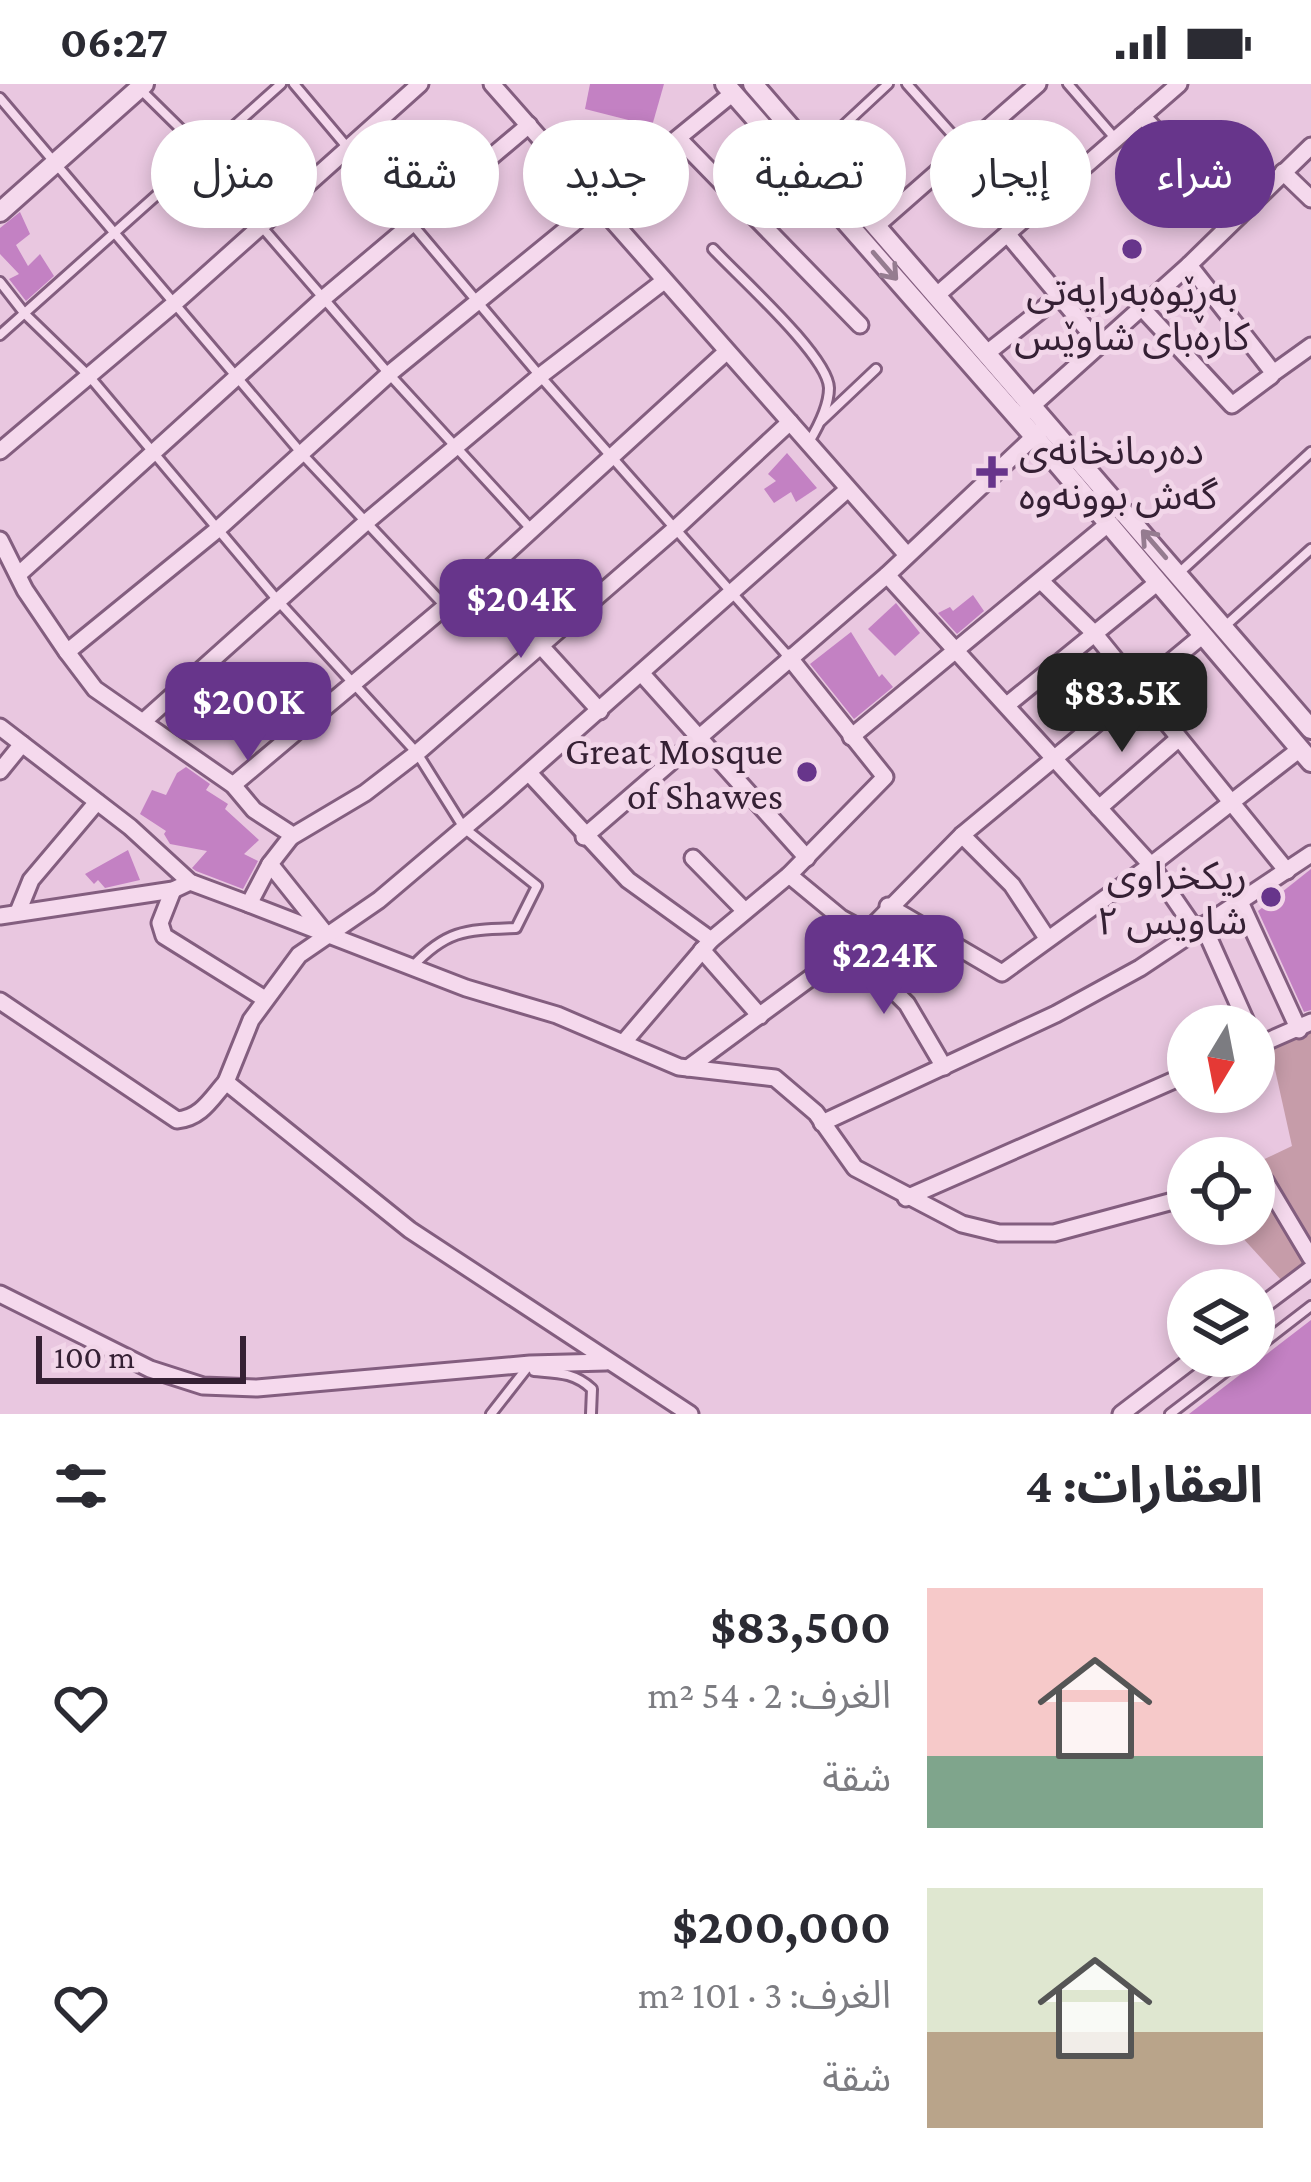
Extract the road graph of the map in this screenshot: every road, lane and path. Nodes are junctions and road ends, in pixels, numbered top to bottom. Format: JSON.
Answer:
{"nodes":[{"id":1,"x":281,"y":84,"type":"edge"},
{"id":2,"x":294,"y":84,"type":"edge"},
{"id":3,"x":419,"y":84,"type":"edge"},
{"id":4,"x":492,"y":84,"type":"edge"},
{"id":5,"x":753,"y":84,"type":"edge"},
{"id":6,"x":888,"y":84,"type":"edge"},
{"id":7,"x":907,"y":84,"type":"edge"},
{"id":8,"x":1038,"y":84,"type":"edge"},
{"id":9,"x":1068,"y":84,"type":"edge"},
{"id":10,"x":1179,"y":84,"type":"edge"},
{"id":11,"x":140,"y":85,"type":"edge"},
{"id":12,"x":729,"y":89,"type":"edge"},
{"id":13,"x":0,"y":98,"type":"edge"},
{"id":14,"x":1142,"y":116,"type":"junction"},
{"id":15,"x":173,"y":120,"type":"edge"},
{"id":16,"x":240,"y":120,"type":"edge"},
{"id":17,"x":378,"y":120,"type":"edge"},
{"id":18,"x":524,"y":120,"type":"edge"},
{"id":19,"x":785,"y":120,"type":"edge"},
{"id":20,"x":849,"y":120,"type":"edge"},
{"id":21,"x":937,"y":120,"type":"edge"},
{"id":22,"x":998,"y":120,"type":"edge"},
{"id":23,"x":1137,"y":120,"type":"edge"},
{"id":24,"x":1146,"y":120,"type":"edge"},
{"id":25,"x":689,"y":129,"type":"edge"},
{"id":26,"x":523,"y":130,"type":"edge"},
{"id":27,"x":1115,"y":138,"type":"joint"},
{"id":28,"x":341,"y":140,"type":"edge"},
{"id":29,"x":1311,"y":146,"type":"edge"},
{"id":30,"x":689,"y":149,"type":"edge"},
{"id":31,"x":499,"y":151,"type":"edge"},
{"id":32,"x":341,"y":153,"type":"edge"},
{"id":33,"x":1091,"y":160,"type":"edge"},
{"id":34,"x":55,"y":163,"type":"junction"},
{"id":35,"x":1283,"y":172,"type":"junction"},
{"id":36,"x":317,"y":175,"type":"edge"},
{"id":37,"x":930,"y":179,"type":"edge"},
{"id":38,"x":1275,"y":180,"type":"edge"},
{"id":39,"x":906,"y":200,"type":"edge"},
{"id":40,"x":1311,"y":200,"type":"edge"},
{"id":41,"x":151,"y":203,"type":"edge"},
{"id":42,"x":0,"y":212,"type":"edge"},
{"id":43,"x":259,"y":228,"type":"edge"},
{"id":44,"x":263,"y":228,"type":"edge"},
{"id":45,"x":409,"y":228,"type":"edge"},
{"id":46,"x":416,"y":228,"type":"edge"},
{"id":47,"x":566,"y":228,"type":"edge"},
{"id":48,"x":618,"y":228,"type":"edge"},
{"id":49,"x":878,"y":228,"type":"edge"},
{"id":50,"x":1017,"y":228,"type":"edge"},
{"id":51,"x":1227,"y":228,"type":"edge"},
{"id":52,"x":116,"y":236,"type":"junction"},
{"id":53,"x":1009,"y":236,"type":"junction"},
{"id":54,"x":713,"y":250,"type":"dead end"},
{"id":55,"x":1189,"y":265,"type":"junction"},
{"id":56,"x":664,"y":281,"type":"junction"},
{"id":57,"x":0,"y":282,"type":"edge"},
{"id":58,"x":937,"y":296,"type":"junction"},
{"id":59,"x":1059,"y":296,"type":"junction"},
{"id":60,"x":325,"y":297,"type":"junction"},
{"id":61,"x":479,"y":302,"type":"junction"},
{"id":62,"x":175,"y":303,"type":"junction"},
{"id":63,"x":1142,"y":308,"type":"junction"},
{"id":64,"x":26,"y":314,"type":"junction"},
{"id":65,"x":860,"y":325,"type":"dead end"},
{"id":66,"x":0,"y":335,"type":"edge"},
{"id":67,"x":1100,"y":345,"type":"junction"},
{"id":68,"x":1311,"y":346,"type":"edge"},
{"id":69,"x":725,"y":353,"type":"junction"},
{"id":70,"x":987,"y":353,"type":"junction"},
{"id":71,"x":876,"y":369,"type":"dead end"},
{"id":72,"x":389,"y":374,"type":"junction"},
{"id":73,"x":1273,"y":374,"type":"junction"},
{"id":74,"x":89,"y":376,"type":"junction"},
{"id":75,"x":540,"y":376,"type":"junction"},
{"id":76,"x":238,"y":377,"type":"junction"},
{"id":77,"x":1026,"y":412,"type":"junction"},
{"id":78,"x":790,"y":422,"type":"junction"},
{"id":79,"x":820,"y":422,"type":"junction"},
{"id":80,"x":1041,"y":429,"type":"junction"},
{"id":81,"x":808,"y":443,"type":"junction"},
{"id":82,"x":0,"y":451,"type":"edge"},
{"id":83,"x":455,"y":451,"type":"junction"},
{"id":84,"x":154,"y":452,"type":"junction"},
{"id":85,"x":1311,"y":452,"type":"edge"},
{"id":86,"x":303,"y":455,"type":"junction"},
{"id":87,"x":614,"y":458,"type":"junction"},
{"id":88,"x":848,"y":490,"type":"junction"},
{"id":89,"x":364,"y":524,"type":"junction"},
{"id":90,"x":1108,"y":524,"type":"junction"},
{"id":91,"x":676,"y":528,"type":"junction"},
{"id":92,"x":218,"y":529,"type":"junction"},
{"id":93,"x":532,"y":530,"type":"junction"},
{"id":94,"x":0,"y":540,"type":"edge"},
{"id":95,"x":1311,"y":549,"type":"edge"},
{"id":96,"x":907,"y":555,"type":"junction"},
{"id":97,"x":1179,"y":573,"type":"junction"},
{"id":98,"x":887,"y":574,"type":"junction"},
{"id":99,"x":17,"y":575,"type":"junction"},
{"id":100,"x":479,"y":578,"type":"junction"},
{"id":101,"x":1041,"y":581,"type":"junction"},
{"id":102,"x":1158,"y":582,"type":"junction"},
{"id":103,"x":734,"y":592,"type":"junction"},
{"id":104,"x":280,"y":603,"type":"junction"},
{"id":105,"x":445,"y":606,"type":"junction"},
{"id":106,"x":1225,"y":627,"type":"junction"},
{"id":107,"x":1094,"y":633,"type":"junction"},
{"id":108,"x":1203,"y":635,"type":"junction"},
{"id":109,"x":541,"y":645,"type":"junction"},
{"id":110,"x":956,"y":651,"type":"junction"},
{"id":111,"x":67,"y":652,"type":"junction"},
{"id":112,"x":789,"y":657,"type":"junction"},
{"id":113,"x":642,"y":674,"type":"junction"},
{"id":114,"x":350,"y":684,"type":"junction"},
{"id":115,"x":1140,"y":688,"type":"junction"},
{"id":116,"x":1006,"y":705,"type":"junction"},
{"id":117,"x":601,"y":710,"type":"junction"},
{"id":118,"x":145,"y":720,"type":"junction"},
{"id":119,"x":0,"y":727,"type":"edge"},
{"id":120,"x":1311,"y":729,"type":"edge"},
{"id":121,"x":701,"y":736,"type":"junction"},
{"id":122,"x":851,"y":737,"type":"junction"},
{"id":123,"x":1178,"y":740,"type":"junction"},
{"id":124,"x":22,"y":744,"type":"junction"},
{"id":125,"x":417,"y":753,"type":"junction"},
{"id":126,"x":1305,"y":756,"type":"edge"},
{"id":127,"x":1053,"y":758,"type":"junction"},
{"id":128,"x":0,"y":771,"type":"edge"},
{"id":129,"x":529,"y":772,"type":"junction"},
{"id":130,"x":233,"y":785,"type":"junction"},
{"id":131,"x":97,"y":802,"type":"junction"},
{"id":132,"x":1232,"y":802,"type":"junction"},
{"id":133,"x":1099,"y":808,"type":"junction"},
{"id":134,"x":464,"y":828,"type":"junction"},
{"id":135,"x":962,"y":836,"type":"junction"},
{"id":136,"x":291,"y":837,"type":"junction"},
{"id":137,"x":584,"y":837,"type":"junction"},
{"id":138,"x":1311,"y":854,"type":"edge"},
{"id":139,"x":693,"y":858,"type":"dead end"},
{"id":140,"x":806,"y":858,"type":"junction"},
{"id":141,"x":270,"y":865,"type":"junction"},
{"id":142,"x":1151,"y":865,"type":"junction"},
{"id":143,"x":1287,"y":871,"type":"junction"},
{"id":144,"x":790,"y":875,"type":"junction"},
{"id":145,"x":190,"y":882,"type":"junction"},
{"id":146,"x":173,"y":890,"type":"junction"},
{"id":147,"x":248,"y":904,"type":"junction"},
{"id":148,"x":1241,"y":904,"type":"junction"},
{"id":149,"x":888,"y":906,"type":"junction"},
{"id":150,"x":744,"y":910,"type":"junction"},
{"id":151,"x":18,"y":912,"type":"junction"},
{"id":152,"x":0,"y":916,"type":"edge"},
{"id":153,"x":1199,"y":927,"type":"junction"},
{"id":154,"x":865,"y":931,"type":"junction"},
{"id":155,"x":327,"y":936,"type":"junction"},
{"id":156,"x":1047,"y":938,"type":"junction"},
{"id":157,"x":706,"y":945,"type":"junction"},
{"id":158,"x":850,"y":948,"type":"junction"},
{"id":159,"x":411,"y":968,"type":"junction"},
{"id":160,"x":265,"y":999,"type":"junction"},
{"id":161,"x":0,"y":1001,"type":"edge"},
{"id":162,"x":1238,"y":1005,"type":"edge"},
{"id":163,"x":760,"y":1016,"type":"junction"},
{"id":164,"x":1305,"y":1026,"type":"edge"},
{"id":165,"x":1275,"y":1037,"type":"edge"},
{"id":166,"x":624,"y":1042,"type":"junction"},
{"id":167,"x":944,"y":1067,"type":"junction"},
{"id":168,"x":688,"y":1068,"type":"junction"},
{"id":169,"x":226,"y":1082,"type":"junction"},
{"id":170,"x":1167,"y":1083,"type":"edge"},
{"id":171,"x":823,"y":1123,"type":"junction"},
{"id":172,"x":906,"y":1198,"type":"junction"},
{"id":173,"x":1275,"y":1198,"type":"edge"},
{"id":174,"x":1167,"y":1203,"type":"edge"},
{"id":175,"x":1311,"y":1258,"type":"edge"},
{"id":176,"x":1311,"y":1269,"type":"edge"},
{"id":177,"x":0,"y":1294,"type":"edge"},
{"id":178,"x":1275,"y":1296,"type":"edge"},
{"id":179,"x":1311,"y":1306,"type":"edge"},
{"id":180,"x":1275,"y":1333,"type":"edge"},
{"id":181,"x":606,"y":1362,"type":"junction"},
{"id":182,"x":528,"y":1367,"type":"junction"},
{"id":183,"x":1169,"y":1377,"type":"edge"},
{"id":184,"x":1218,"y":1377,"type":"edge"},
{"id":185,"x":491,"y":1414,"type":"edge"},
{"id":186,"x":592,"y":1414,"type":"edge"},
{"id":187,"x":690,"y":1414,"type":"edge"},
{"id":188,"x":1121,"y":1414,"type":"edge"},
{"id":189,"x":1170,"y":1414,"type":"edge"}],
"edges":[{"from":1,"to":16,"type":"lane"},
{"from":2,"to":28,"type":"lane"},
{"from":3,"to":17,"type":"street"},
{"from":4,"to":18,"type":"street"},
{"from":5,"to":19,"type":"street"},
{"from":6,"to":20,"type":"lane"},
{"from":7,"to":21,"type":"lane"},
{"from":8,"to":22,"type":"street"},
{"from":9,"to":27,"type":"lane"},
{"from":10,"to":14,"type":"street"},
{"from":11,"to":15,"type":"lane"},
{"from":11,"to":34,"type":"street"},
{"from":12,"to":25,"type":"street"},
{"from":12,"to":77,"type":"street","one_way":true},
{"from":13,"to":34,"type":"lane"},
{"from":14,"to":23,"type":"street"},
{"from":14,"to":24,"type":"street"},
{"from":26,"to":31,"type":"street"},
{"from":27,"to":33,"type":"street"},
{"from":29,"to":35,"type":"street"},
{"from":30,"to":65,"type":"street"},
{"from":32,"to":36,"type":"street"},
{"from":34,"to":42,"type":"street"},
{"from":34,"to":52,"type":"lane"},
{"from":35,"to":38,"type":"street"},
{"from":35,"to":40,"type":"street"},
{"from":37,"to":39,"type":"street"},
{"from":41,"to":52,"type":"lane"},
{"from":43,"to":62,"type":"street"},
{"from":44,"to":60,"type":"lane"},
{"from":45,"to":60,"type":"street"},
{"from":46,"to":61,"type":"lane"},
{"from":47,"to":61,"type":"street"},
{"from":48,"to":56,"type":"street"},
{"from":49,"to":58,"type":"street"},
{"from":50,"to":53,"type":"street"},
{"from":51,"to":55,"type":"street"},
{"from":52,"to":62,"type":"lane"},
{"from":52,"to":64,"type":"lane"},
{"from":53,"to":58,"type":"street"},
{"from":53,"to":59,"type":"street"},
{"from":54,"to":79,"type":"lane"},
{"from":55,"to":63,"type":"street"},
{"from":55,"to":73,"type":"street"},
{"from":56,"to":69,"type":"street"},
{"from":56,"to":75,"type":"street"},
{"from":57,"to":64,"type":"lane"},
{"from":58,"to":70,"type":"street"},
{"from":59,"to":67,"type":"street"},
{"from":59,"to":70,"type":"street"},
{"from":60,"to":72,"type":"lane"},
{"from":60,"to":76,"type":"street"},
{"from":61,"to":72,"type":"street"},
{"from":61,"to":75,"type":"lane"},
{"from":62,"to":74,"type":"street"},
{"from":62,"to":76,"type":"lane"},
{"from":63,"to":67,"type":"street"},
{"from":63,"to":73,"type":"street"},
{"from":64,"to":66,"type":"lane"},
{"from":64,"to":74,"type":"lane"},
{"from":67,"to":77,"type":"street"},
{"from":68,"to":73,"type":"street"},
{"from":69,"to":78,"type":"street"},
{"from":69,"to":87,"type":"street"},
{"from":70,"to":77,"type":"street"},
{"from":71,"to":79,"type":"lane"},
{"from":72,"to":83,"type":"lane"},
{"from":72,"to":86,"type":"street"},
{"from":74,"to":82,"type":"street"},
{"from":74,"to":84,"type":"lane"},
{"from":75,"to":83,"type":"street"},
{"from":75,"to":87,"type":"lane"},
{"from":76,"to":84,"type":"street"},
{"from":76,"to":86,"type":"lane"},
{"from":77,"to":80,"type":"street"},
{"from":78,"to":81,"type":"street"},
{"from":78,"to":91,"type":"street"},
{"from":79,"to":81,"type":"lane"},
{"from":80,"to":90,"type":"street"},
{"from":80,"to":96,"type":"street"},
{"from":97,"to":80,"type":"street","one_way":true},
{"from":81,"to":88,"type":"street"},
{"from":83,"to":89,"type":"street"},
{"from":83,"to":93,"type":"lane"},
{"from":84,"to":92,"type":"lane"},
{"from":84,"to":99,"type":"street"},
{"from":85,"to":97,"type":"lane"},
{"from":86,"to":89,"type":"lane"},
{"from":86,"to":92,"type":"street"},
{"from":87,"to":91,"type":"lane"},
{"from":87,"to":93,"type":"street"},
{"from":88,"to":96,"type":"street"},
{"from":88,"to":103,"type":"street"},
{"from":89,"to":104,"type":"street"},
{"from":89,"to":105,"type":"lane"},
{"from":90,"to":101,"type":"street"},
{"from":90,"to":102,"type":"street"},
{"from":91,"to":103,"type":"lane"},
{"from":91,"to":109,"type":"street"},
{"from":92,"to":104,"type":"lane"},
{"from":92,"to":111,"type":"street"},
{"from":93,"to":100,"type":"street"},
{"from":94,"to":99,"type":"street"},
{"from":95,"to":106,"type":"lane"},
{"from":96,"to":98,"type":"street"},
{"from":97,"to":106,"type":"street"},
{"from":98,"to":110,"type":"street"},
{"from":98,"to":112,"type":"street"},
{"from":99,"to":111,"type":"street"},
{"from":100,"to":105,"type":"street"},
{"from":100,"to":109,"type":"street"},
{"from":101,"to":107,"type":"street"},
{"from":101,"to":110,"type":"street"},
{"from":102,"to":107,"type":"street"},
{"from":102,"to":108,"type":"street"},
{"from":103,"to":112,"type":"lane"},
{"from":103,"to":113,"type":"street"},
{"from":104,"to":114,"type":"lane"},
{"from":104,"to":118,"type":"street"},
{"from":105,"to":114,"type":"street"},
{"from":106,"to":120,"type":"street"},
{"from":107,"to":115,"type":"street"},
{"from":107,"to":116,"type":"street"},
{"from":108,"to":115,"type":"street"},
{"from":108,"to":126,"type":"street"},
{"from":109,"to":117,"type":"street"},
{"from":109,"to":125,"type":"street"},
{"from":110,"to":116,"type":"street"},
{"from":110,"to":122,"type":"street"},
{"from":111,"to":118,"type":"street"},
{"from":112,"to":121,"type":"street"},
{"from":112,"to":122,"type":"street"},
{"from":113,"to":117,"type":"street"},
{"from":113,"to":121,"type":"street"},
{"from":114,"to":125,"type":"lane"},
{"from":114,"to":130,"type":"street"},
{"from":115,"to":123,"type":"street"},
{"from":115,"to":127,"type":"street"},
{"from":116,"to":127,"type":"street"},
{"from":117,"to":129,"type":"street"},
{"from":118,"to":130,"type":"street"},
{"from":119,"to":124,"type":"street"},
{"from":121,"to":137,"type":"street"},
{"from":121,"to":140,"type":"street"},
{"from":122,"to":140,"type":"street"},
{"from":123,"to":132,"type":"street"},
{"from":123,"to":133,"type":"street"},
{"from":124,"to":128,"type":"street"},
{"from":124,"to":131,"type":"street"},
{"from":125,"to":134,"type":"lane"},
{"from":125,"to":136,"type":"street"},
{"from":126,"to":132,"type":"street"},
{"from":127,"to":133,"type":"street"},
{"from":127,"to":135,"type":"street"},
{"from":129,"to":134,"type":"street"},
{"from":129,"to":137,"type":"street"},
{"from":130,"to":136,"type":"street"},
{"from":131,"to":145,"type":"street"},
{"from":131,"to":151,"type":"street"},
{"from":132,"to":142,"type":"street"},
{"from":132,"to":143,"type":"street"},
{"from":133,"to":142,"type":"street"},
{"from":134,"to":155,"type":"street"},
{"from":134,"to":159,"type":"lane"},
{"from":135,"to":149,"type":"street"},
{"from":135,"to":156,"type":"street"},
{"from":136,"to":141,"type":"street"},
{"from":137,"to":157,"type":"street"},
{"from":138,"to":143,"type":"street"},
{"from":139,"to":150,"type":"street"},
{"from":140,"to":144,"type":"street"},
{"from":141,"to":147,"type":"street"},
{"from":141,"to":155,"type":"street"},
{"from":142,"to":153,"type":"street"},
{"from":142,"to":156,"type":"street"},
{"from":143,"to":148,"type":"street"},
{"from":144,"to":150,"type":"street"},
{"from":144,"to":154,"type":"street"},
{"from":145,"to":146,"type":"street"},
{"from":145,"to":147,"type":"street"},
{"from":146,"to":151,"type":"street"},
{"from":146,"to":160,"type":"street"},
{"from":147,"to":155,"type":"street"},
{"from":148,"to":153,"type":"street"},
{"from":148,"to":164,"type":"street"},
{"from":149,"to":154,"type":"street"},
{"from":149,"to":156,"type":"street"},
{"from":150,"to":157,"type":"street"},
{"from":151,"to":152,"type":"street"},
{"from":153,"to":162,"type":"street"},
{"from":153,"to":167,"type":"street"},
{"from":154,"to":158,"type":"street"},
{"from":155,"to":159,"type":"street"},
{"from":155,"to":160,"type":"street"},
{"from":157,"to":163,"type":"street"},
{"from":157,"to":166,"type":"street"},
{"from":158,"to":163,"type":"street"},
{"from":158,"to":167,"type":"street"},
{"from":159,"to":166,"type":"street"},
{"from":160,"to":169,"type":"street"},
{"from":161,"to":169,"type":"street"},
{"from":163,"to":168,"type":"street"},
{"from":164,"to":165,"type":"street"},
{"from":166,"to":168,"type":"street"},
{"from":167,"to":171,"type":"street"},
{"from":168,"to":171,"type":"street"},
{"from":169,"to":181,"type":"street"},
{"from":170,"to":172,"type":"street"},
{"from":171,"to":172,"type":"street"},
{"from":172,"to":174,"type":"street"},
{"from":173,"to":175,"type":"street"},
{"from":176,"to":178,"type":"street"},
{"from":177,"to":182,"type":"street"},
{"from":179,"to":180,"type":"lane"},
{"from":181,"to":182,"type":"street"},
{"from":181,"to":187,"type":"street"},
{"from":182,"to":185,"type":"lane"},
{"from":182,"to":186,"type":"lane"},
{"from":183,"to":188,"type":"street"},
{"from":184,"to":189,"type":"lane"}]}
